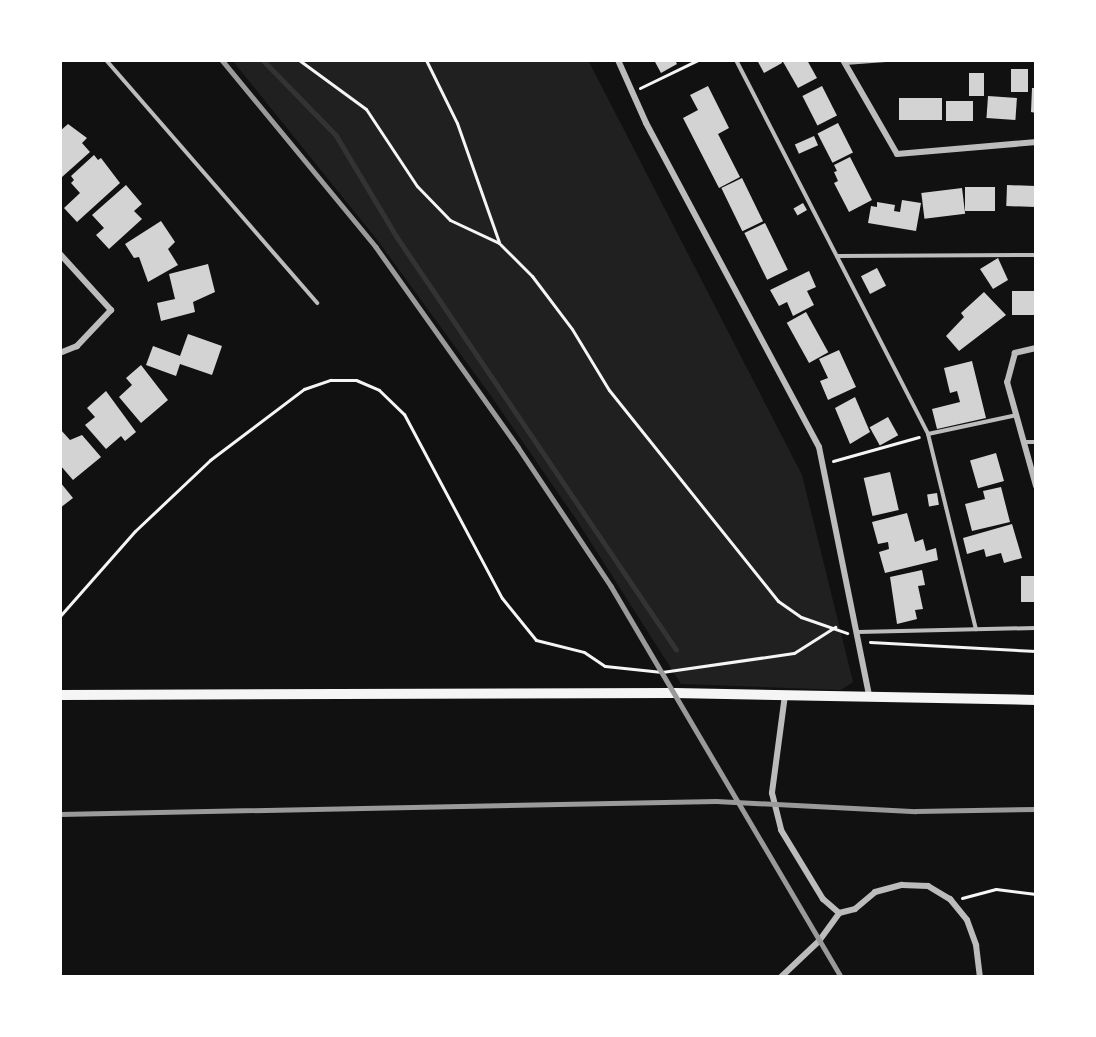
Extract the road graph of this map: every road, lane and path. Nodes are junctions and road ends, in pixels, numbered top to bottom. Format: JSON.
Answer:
{"nodes":[{"id":1,"x":106,"y":60,"type":"edge"},
{"id":2,"x":300,"y":60,"type":"edge"},
{"id":3,"x":426,"y":60,"type":"edge"},
{"id":4,"x":618,"y":60,"type":"edge"},
{"id":5,"x":698,"y":60,"type":"edge"},
{"id":6,"x":736,"y":60,"type":"edge"},
{"id":7,"x":886,"y":60,"type":"edge"},
{"id":8,"x":843,"y":62,"type":"edge"},
{"id":9,"x":632,"y":92,"type":"junction"},
{"id":10,"x":1036,"y":142,"type":"edge"},
{"id":11,"x":499,"y":243,"type":"junction"},
{"id":12,"x":60,"y":254,"type":"edge"},
{"id":13,"x":1036,"y":255,"type":"edge"},
{"id":14,"x":837,"y":256,"type":"junction"},
{"id":15,"x":318,"y":303,"type":"dead end"},
{"id":16,"x":1036,"y":348,"type":"edge"},
{"id":17,"x":60,"y":353,"type":"edge"},
{"id":18,"x":1017,"y":415,"type":"junction"},
{"id":19,"x":928,"y":434,"type":"junction"},
{"id":20,"x":1024,"y":442,"type":"junction"},
{"id":21,"x":1036,"y":442,"type":"edge"},
{"id":22,"x":822,"y":464,"type":"junction"},
{"id":23,"x":1036,"y":486,"type":"edge"},
{"id":24,"x":60,"y":616,"type":"edge"},
{"id":25,"x":835,"y":627,"type":"junction"},
{"id":26,"x":1036,"y":628,"type":"edge"},
{"id":27,"x":976,"y":629,"type":"junction"},
{"id":28,"x":858,"y":632,"type":"junction"},
{"id":29,"x":860,"y":641,"type":"junction"},
{"id":30,"x":1036,"y":651,"type":"edge"},
{"id":31,"x":785,"y":694,"type":"junction"},
{"id":32,"x":60,"y":695,"type":"edge"},
{"id":33,"x":869,"y":696,"type":"junction"},
{"id":34,"x":1036,"y":700,"type":"edge"},
{"id":35,"x":1036,"y":894,"type":"edge"},
{"id":36,"x":954,"y":903,"type":"junction"},
{"id":37,"x":839,"y":913,"type":"junction"},
{"id":38,"x":781,"y":977,"type":"edge"},
{"id":39,"x":980,"y":977,"type":"edge"}],
"edges":[{"from":1,"to":15,"type":"lane"},
{"from":2,"to":11,"type":"path"},
{"from":3,"to":11,"type":"path"},
{"from":4,"to":9,"type":"street"},
{"from":5,"to":9,"type":"path"},
{"from":6,"to":14,"type":"lane"},
{"from":7,"to":8,"type":"lane"},
{"from":8,"to":10,"type":"street"},
{"from":9,"to":22,"type":"street"},
{"from":11,"to":25,"type":"path"},
{"from":12,"to":17,"type":"street"},
{"from":13,"to":14,"type":"lane"},
{"from":14,"to":19,"type":"lane"},
{"from":16,"to":18,"type":"street"},
{"from":18,"to":19,"type":"lane"},
{"from":18,"to":20,"type":"street"},
{"from":19,"to":22,"type":"path"},
{"from":19,"to":27,"type":"lane"},
{"from":20,"to":21,"type":"lane"},
{"from":20,"to":23,"type":"street"},
{"from":22,"to":28,"type":"street"},
{"from":24,"to":25,"type":"path"},
{"from":25,"to":29,"type":"path"},
{"from":26,"to":27,"type":"lane"},
{"from":27,"to":28,"type":"lane"},
{"from":28,"to":29,"type":"street"},
{"from":29,"to":30,"type":"path"},
{"from":29,"to":33,"type":"street"},
{"from":31,"to":32,"type":"main road"},
{"from":31,"to":33,"type":"main road"},
{"from":31,"to":37,"type":"street"},
{"from":33,"to":34,"type":"main road"},
{"from":35,"to":36,"type":"path"},
{"from":36,"to":37,"type":"street"},
{"from":36,"to":39,"type":"street"},
{"from":37,"to":38,"type":"street"}]}
